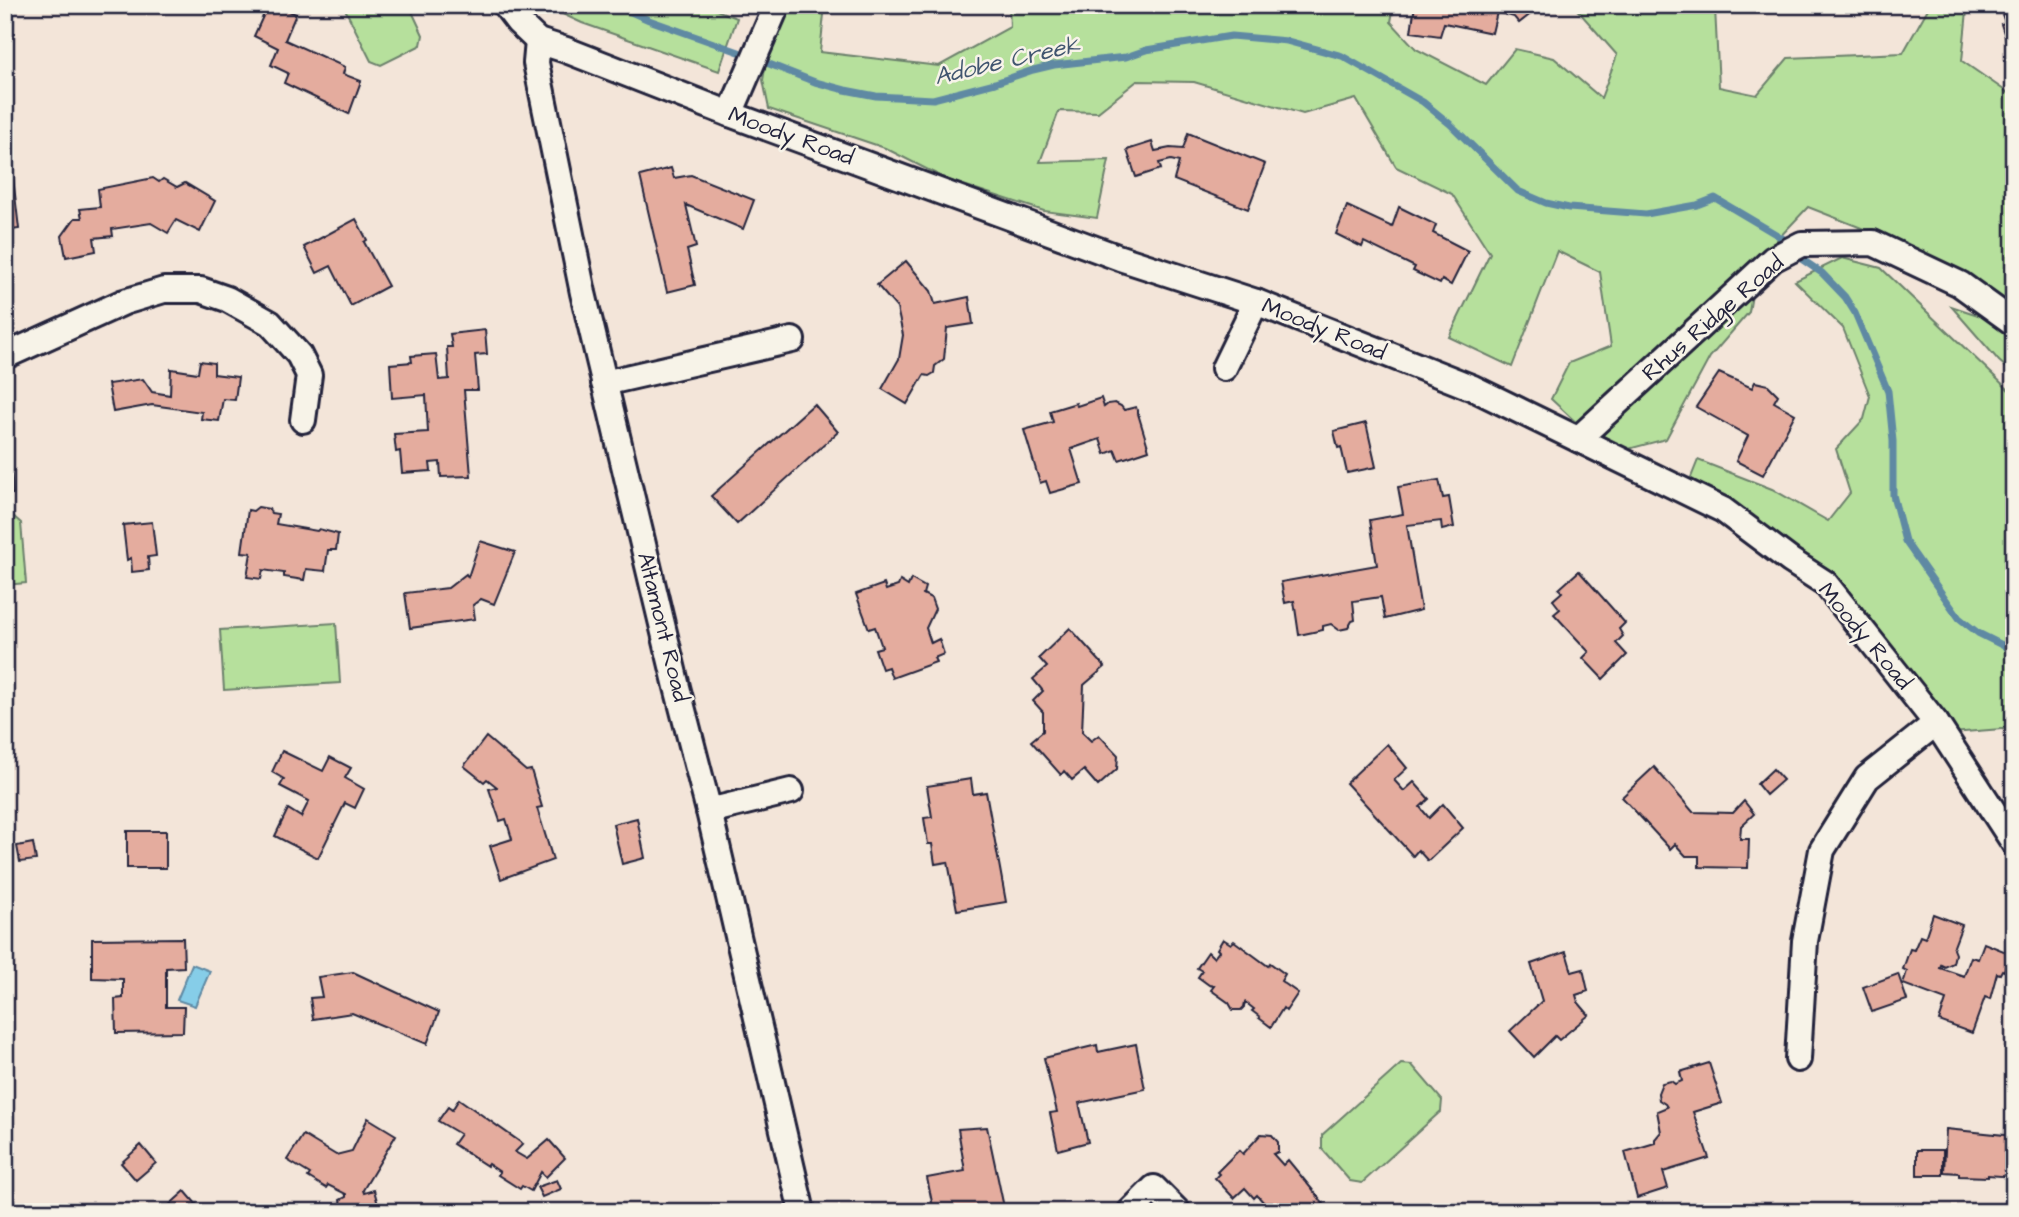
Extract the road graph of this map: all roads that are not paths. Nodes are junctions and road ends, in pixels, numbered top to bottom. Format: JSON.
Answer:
{"nodes":[{"id":1,"x":505,"y":5,"type":"edge"},
{"id":2,"x":777,"y":5,"type":"edge"},
{"id":3,"x":538,"y":41,"type":"junction"},
{"id":4,"x":730,"y":114,"type":"junction"},
{"id":5,"x":1256,"y":302,"type":"junction"},
{"id":6,"x":2014,"y":323,"type":"edge"},
{"id":7,"x":792,"y":340,"type":"dead end"},
{"id":8,"x":5,"y":356,"type":"edge"},
{"id":9,"x":1224,"y":368,"type":"dead end"},
{"id":10,"x":604,"y":383,"type":"junction"},
{"id":11,"x":303,"y":420,"type":"dead end"},
{"id":12,"x":1578,"y":439,"type":"junction"},
{"id":13,"x":1936,"y":723,"type":"junction"},
{"id":14,"x":791,"y":791,"type":"dead end"},
{"id":15,"x":709,"y":811,"type":"junction"},
{"id":16,"x":2014,"y":843,"type":"edge"},
{"id":17,"x":1798,"y":1059,"type":"dead end"},
{"id":18,"x":802,"y":1212,"type":"edge"},
{"id":19,"x":1130,"y":1212,"type":"edge"},
{"id":20,"x":1178,"y":1212,"type":"edge"}],
"edges":[{"from":1,"to":3,"type":"street","name":"Moody Road"},
{"from":2,"to":4,"type":"street"},
{"from":3,"to":4,"type":"street","name":"Moody Road"},
{"from":3,"to":10,"type":"street","name":"Altamont Road"},
{"from":4,"to":5,"type":"street","name":"Moody Road"},
{"from":5,"to":9,"type":"street"},
{"from":5,"to":12,"type":"street","name":"Moody Road"},
{"from":6,"to":12,"type":"street","name":"Rhus Ridge Road"},
{"from":7,"to":10,"type":"street"},
{"from":8,"to":11,"type":"street"},
{"from":10,"to":15,"type":"street","name":"Altamont Road"},
{"from":12,"to":13,"type":"street","name":"Moody Road"},
{"from":13,"to":16,"type":"street","name":"Moody Road"},
{"from":13,"to":17,"type":"street"},
{"from":14,"to":15,"type":"street"},
{"from":15,"to":18,"type":"street","name":"Altamont Road"},
{"from":19,"to":20,"type":"street"}]}
